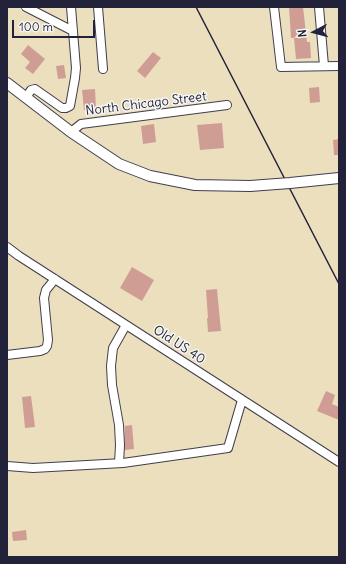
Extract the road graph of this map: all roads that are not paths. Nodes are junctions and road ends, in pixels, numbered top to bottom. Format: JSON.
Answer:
{"nodes":[{"id":1,"x":26,"y":7,"type":"edge"},
{"id":2,"x":71,"y":7,"type":"edge"},
{"id":3,"x":98,"y":7,"type":"edge"},
{"id":4,"x":274,"y":7,"type":"edge"},
{"id":5,"x":319,"y":7,"type":"edge"},
{"id":6,"x":73,"y":31,"type":"junction"},
{"id":7,"x":324,"y":66,"type":"junction"},
{"id":8,"x":339,"y":66,"type":"edge"},
{"id":9,"x":103,"y":69,"type":"dead end"},
{"id":10,"x":7,"y":84,"type":"edge"},
{"id":11,"x":26,"y":98,"type":"junction"},
{"id":12,"x":227,"y":105,"type":"dead end"},
{"id":13,"x":71,"y":132,"type":"junction"},
{"id":14,"x":339,"y":178,"type":"edge"},
{"id":15,"x":7,"y":247,"type":"edge"},
{"id":16,"x":55,"y":279,"type":"junction"},
{"id":17,"x":126,"y":325,"type":"junction"},
{"id":18,"x":7,"y":356,"type":"edge"},
{"id":19,"x":242,"y":400,"type":"junction"},
{"id":20,"x":339,"y":462,"type":"edge"},
{"id":21,"x":119,"y":463,"type":"junction"},
{"id":22,"x":7,"y":466,"type":"edge"}],
"edges":[{"from":1,"to":6,"type":"street"},
{"from":2,"to":6,"type":"street"},
{"from":3,"to":9,"type":"street"},
{"from":4,"to":7,"type":"street"},
{"from":5,"to":7,"type":"street"},
{"from":6,"to":11,"type":"street"},
{"from":7,"to":8,"type":"street"},
{"from":10,"to":11,"type":"main road"},
{"from":11,"to":13,"type":"main road"},
{"from":12,"to":13,"type":"street","name":"North Chicago Street"},
{"from":13,"to":14,"type":"main road","bridge":true},
{"from":15,"to":16,"type":"street","name":"Old US 40"},
{"from":16,"to":17,"type":"street","name":"Old US 40"},
{"from":16,"to":18,"type":"street"},
{"from":17,"to":19,"type":"street","name":"Old US 40"},
{"from":17,"to":21,"type":"street"},
{"from":19,"to":20,"type":"street","name":"Old US 40"},
{"from":19,"to":21,"type":"street"},
{"from":21,"to":22,"type":"street"}]}
